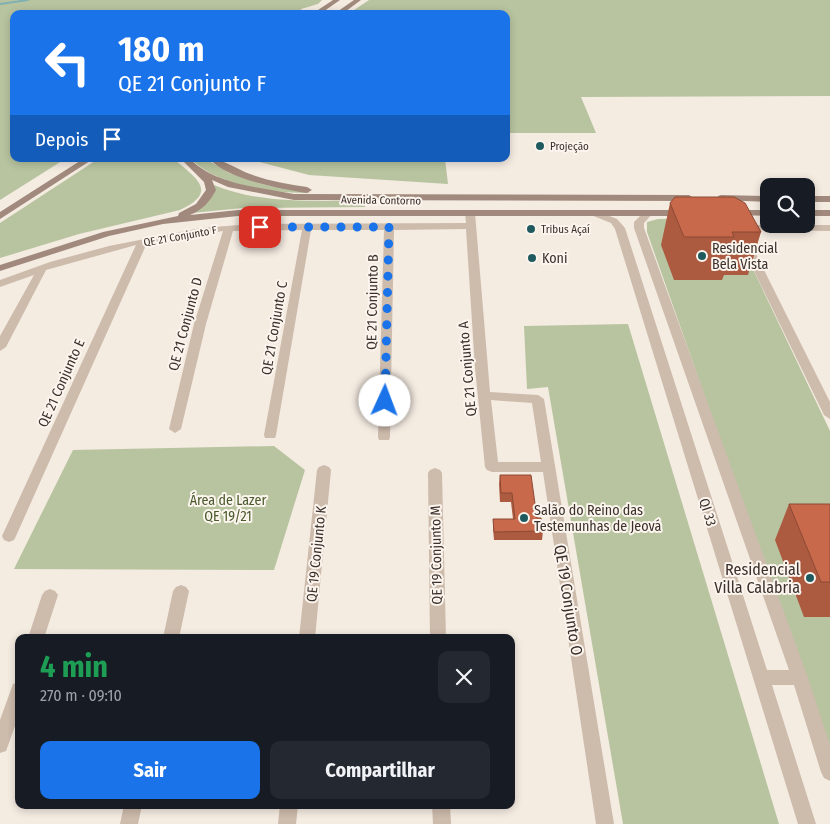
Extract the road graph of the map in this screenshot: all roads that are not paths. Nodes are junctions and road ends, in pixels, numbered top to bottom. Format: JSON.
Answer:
{"nodes":[{"id":1,"x":337,"y":0,"type":"edge"},
{"id":2,"x":358,"y":0,"type":"edge"},
{"id":3,"x":321,"y":10,"type":"edge"},
{"id":4,"x":343,"y":10,"type":"edge"},
{"id":5,"x":84,"y":162,"type":"edge"},
{"id":6,"x":188,"y":162,"type":"edge"},
{"id":7,"x":219,"y":162,"type":"edge"},
{"id":8,"x":196,"y":170,"type":"junction"},
{"id":9,"x":348,"y":198,"type":"junction"},
{"id":10,"x":391,"y":198,"type":"junction"},
{"id":11,"x":760,"y":198,"type":"edge"},
{"id":12,"x":830,"y":198,"type":"edge"},
{"id":13,"x":815,"y":199,"type":"edge"},
{"id":14,"x":379,"y":213,"type":"junction"},
{"id":15,"x":470,"y":213,"type":"junction"},
{"id":16,"x":594,"y":213,"type":"junction"},
{"id":17,"x":648,"y":213,"type":"junction"},
{"id":18,"x":694,"y":213,"type":"edge"},
{"id":19,"x":725,"y":213,"type":"joint"},
{"id":20,"x":760,"y":213,"type":"edge"},
{"id":21,"x":815,"y":213,"type":"edge"},
{"id":22,"x":830,"y":213,"type":"edge"},
{"id":23,"x":0,"y":216,"type":"edge"},
{"id":24,"x":163,"y":221,"type":"junction"},
{"id":25,"x":471,"y":226,"type":"junction"},
{"id":26,"x":307,"y":227,"type":"junction"},
{"id":27,"x":389,"y":227,"type":"junction"},
{"id":28,"x":229,"y":228,"type":"junction"},
{"id":29,"x":738,"y":228,"type":"junction"},
{"id":30,"x":827,"y":228,"type":"edge"},
{"id":31,"x":830,"y":239,"type":"edge"},
{"id":32,"x":142,"y":242,"type":"junction"},
{"id":33,"x":632,"y":264,"type":"junction"},
{"id":34,"x":652,"y":264,"type":"junction"},
{"id":35,"x":0,"y":267,"type":"edge"},
{"id":36,"x":42,"y":269,"type":"junction"},
{"id":37,"x":0,"y":284,"type":"edge"},
{"id":38,"x":0,"y":347,"type":"edge"},
{"id":39,"x":484,"y":396,"type":"junction"},
{"id":40,"x":830,"y":414,"type":"edge"},
{"id":41,"x":175,"y":429,"type":"dead end"},
{"id":42,"x":270,"y":435,"type":"dead end"},
{"id":43,"x":384,"y":437,"type":"dead end"},
{"id":44,"x":548,"y":467,"type":"junction"},
{"id":45,"x":324,"y":470,"type":"dead end"},
{"id":46,"x":435,"y":473,"type":"dead end"},
{"id":47,"x":9,"y":536,"type":"dead end"},
{"id":48,"x":182,"y":591,"type":"dead end"},
{"id":49,"x":50,"y":595,"type":"dead end"},
{"id":50,"x":37,"y":634,"type":"edge"},
{"id":51,"x":172,"y":634,"type":"edge"},
{"id":52,"x":307,"y":634,"type":"edge"},
{"id":53,"x":438,"y":634,"type":"edge"},
{"id":54,"x":760,"y":677,"type":"junction"},
{"id":55,"x":800,"y":678,"type":"junction"},
{"id":56,"x":15,"y":701,"type":"edge"},
{"id":57,"x":0,"y":745,"type":"edge"},
{"id":58,"x":830,"y":772,"type":"edge"},
{"id":59,"x":132,"y":809,"type":"edge"},
{"id":60,"x":289,"y":809,"type":"edge"},
{"id":61,"x":441,"y":809,"type":"edge"},
{"id":62,"x":129,"y":824,"type":"edge"},
{"id":63,"x":287,"y":824,"type":"edge"},
{"id":64,"x":442,"y":824,"type":"edge"},
{"id":65,"x":605,"y":824,"type":"edge"},
{"id":66,"x":807,"y":824,"type":"edge"}],
"edges":[{"from":1,"to":3,"type":"main road"},
{"from":2,"to":4,"type":"main road"},
{"from":5,"to":23,"type":"main road"},
{"from":6,"to":8,"type":"main road","name":"Avenida Contorno"},
{"from":7,"to":9,"type":"main road"},
{"from":8,"to":9,"type":"main road","name":"Avenida Contorno"},
{"from":8,"to":24,"type":"main road"},
{"from":9,"to":10,"type":"main road","name":"Avenida Contorno"},
{"from":10,"to":11,"type":"main road","name":"Avenida Contorno"},
{"from":10,"to":14,"type":"main road"},
{"from":12,"to":13,"type":"main road"},
{"from":14,"to":15,"type":"main road","name":"Avenida Contorno"},
{"from":14,"to":24,"type":"main road","name":"Avenida Contorno"},
{"from":15,"to":16,"type":"main road","name":"Avenida Contorno"},
{"from":15,"to":25,"type":"street","name":"QE 21 Conjunto A"},
{"from":16,"to":17,"type":"main road","name":"Avenida Contorno"},
{"from":16,"to":33,"type":"street","name":"QI 33"},
{"from":17,"to":18,"type":"main road","name":"Avenida Contorno"},
{"from":17,"to":34,"type":"street"},
{"from":19,"to":20,"type":"main road"},
{"from":19,"to":29,"type":"street"},
{"from":21,"to":22,"type":"main road"},
{"from":24,"to":35,"type":"main road","name":"Avenida Contorno"},
{"from":25,"to":27,"type":"street","name":"QE 21 Conjunto F"},
{"from":25,"to":39,"type":"street","name":"QE 21 Conjunto A"},
{"from":26,"to":27,"type":"street","name":"QE 21 Conjunto F"},
{"from":26,"to":28,"type":"street","name":"QE 21 Conjunto F"},
{"from":26,"to":42,"type":"street","name":"QE 21 Conjunto C"},
{"from":27,"to":43,"type":"street","name":"QE 21 Conjunto B"},
{"from":28,"to":32,"type":"street","name":"QE 21 Conjunto F"},
{"from":28,"to":41,"type":"street","name":"QE 21 Conjunto D"},
{"from":29,"to":30,"type":"street"},
{"from":29,"to":40,"type":"street"},
{"from":30,"to":31,"type":"street"},
{"from":32,"to":36,"type":"street","name":"QE 21 Conjunto F"},
{"from":32,"to":47,"type":"street","name":"QE 21 Conjunto E"},
{"from":33,"to":34,"type":"street"},
{"from":33,"to":54,"type":"street","name":"QI 33"},
{"from":34,"to":55,"type":"street"},
{"from":36,"to":37,"type":"street","name":"QE 21 Conjunto F"},
{"from":36,"to":38,"type":"street"},
{"from":39,"to":44,"type":"street","name":"QE 19 Conjunto O"},
{"from":39,"to":44,"type":"street","name":"QE 21 Conjunto A"},
{"from":44,"to":65,"type":"street","name":"QE 19 Conjunto O"},
{"from":45,"to":52,"type":"street","name":"QE 19 Conjunto K"},
{"from":46,"to":53,"type":"street","name":"QE 19 Conjunto M"},
{"from":48,"to":51,"type":"street"},
{"from":49,"to":50,"type":"street"},
{"from":54,"to":55,"type":"street"},
{"from":54,"to":66,"type":"street","name":"QI 33"},
{"from":55,"to":58,"type":"street"},
{"from":56,"to":57,"type":"street"},
{"from":59,"to":62,"type":"street"},
{"from":60,"to":63,"type":"street"},
{"from":61,"to":64,"type":"street"}]}
